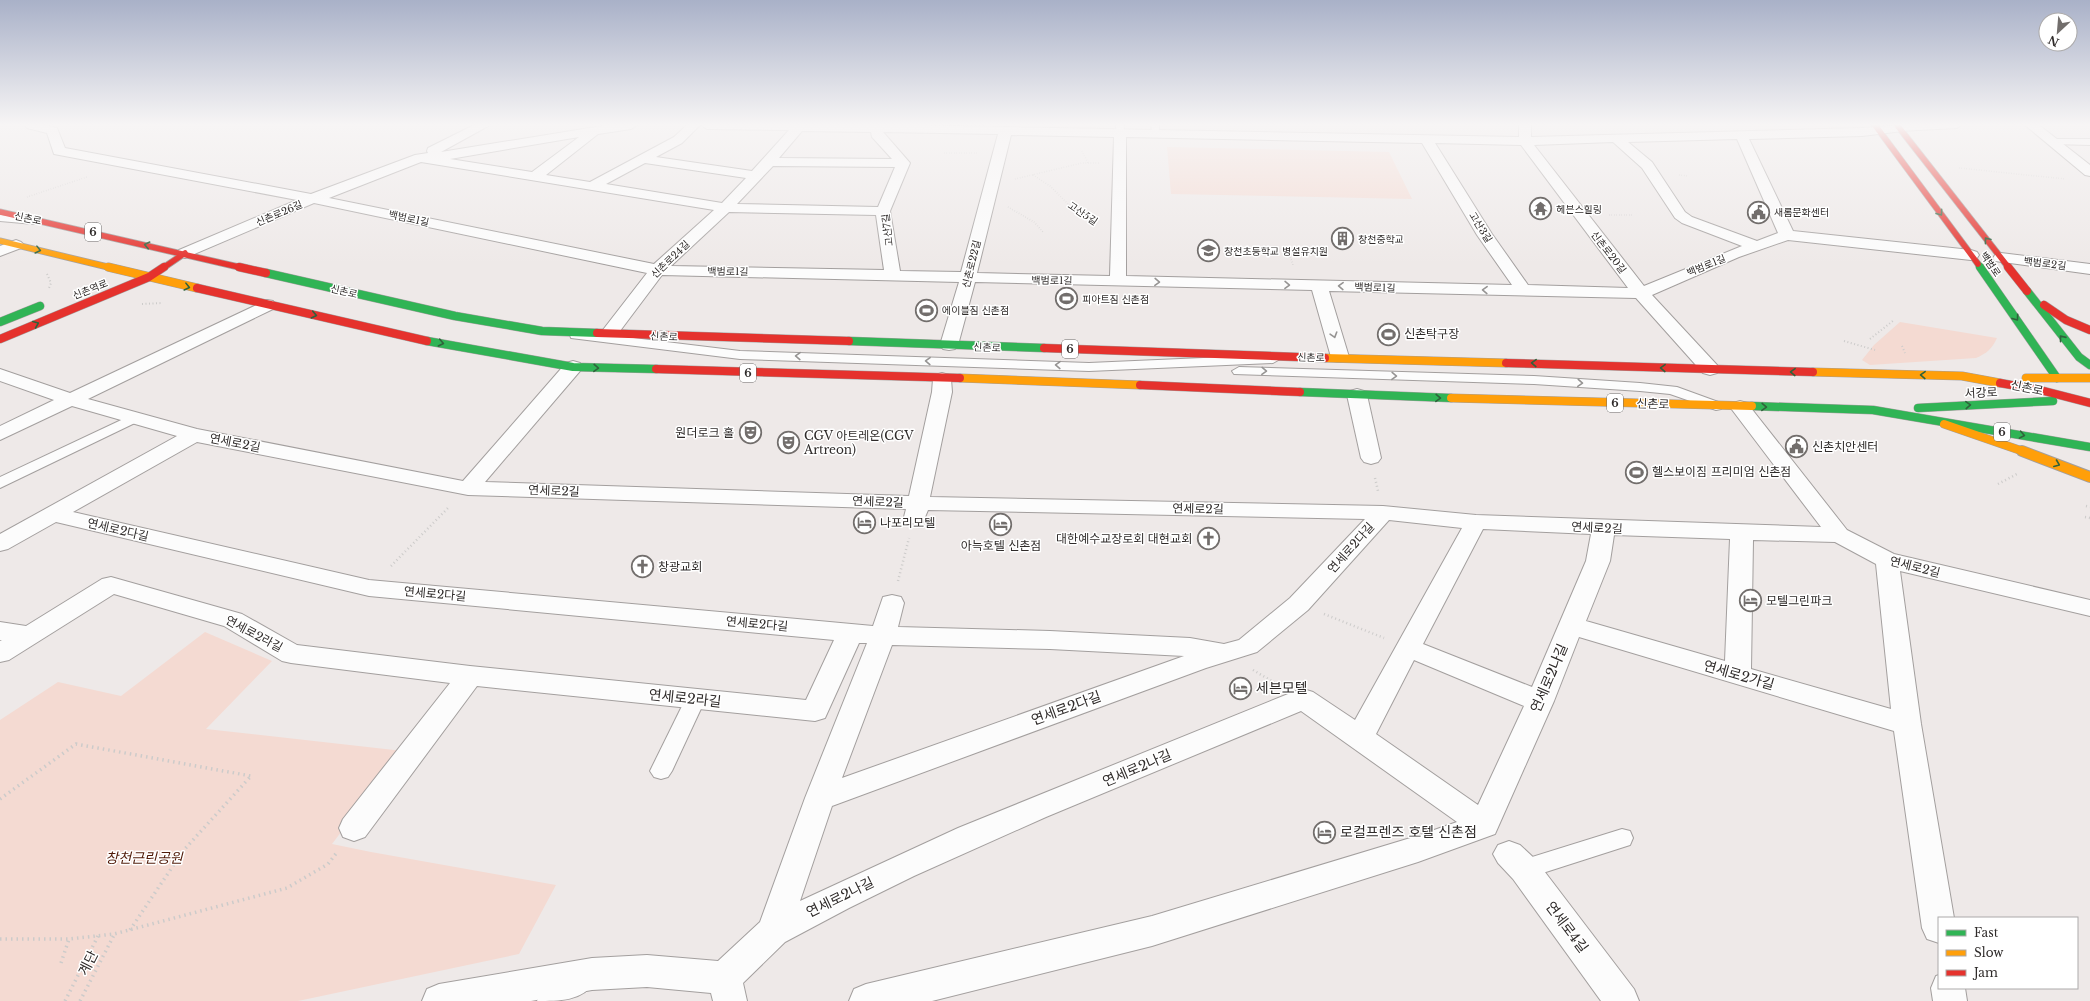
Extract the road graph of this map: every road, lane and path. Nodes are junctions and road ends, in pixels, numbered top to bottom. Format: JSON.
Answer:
{"nodes":[{"id":1,"x":102,"y":172,"type":"edge"},
{"id":2,"x":166,"y":172,"type":"edge"},
{"id":3,"x":384,"y":172,"type":"edge"},
{"id":4,"x":502,"y":172,"type":"edge"},
{"id":5,"x":541,"y":172,"type":"edge"},
{"id":6,"x":620,"y":172,"type":"edge"},
{"id":7,"x":727,"y":172,"type":"edge"},
{"id":8,"x":760,"y":172,"type":"edge"},
{"id":9,"x":900,"y":172,"type":"edge"},
{"id":10,"x":995,"y":172,"type":"edge"},
{"id":11,"x":1049,"y":172,"type":"edge"},
{"id":12,"x":1120,"y":172,"type":"edge"},
{"id":13,"x":1446,"y":172,"type":"edge"},
{"id":14,"x":1548,"y":172,"type":"edge"},
{"id":15,"x":1651,"y":172,"type":"edge"},
{"id":16,"x":1758,"y":172,"type":"edge"},
{"id":17,"x":1910,"y":172,"type":"edge"},
{"id":18,"x":1933,"y":172,"type":"edge"},
{"id":19,"x":1994,"y":172,"type":"edge"},
{"id":20,"x":1039,"y":174,"type":"dead end"},
{"id":21,"x":1033,"y":175,"type":"dead end"},
{"id":22,"x":756,"y":176,"type":"junction"},
{"id":23,"x":534,"y":177,"type":"junction"},
{"id":24,"x":2066,"y":179,"type":"dead end"},
{"id":25,"x":591,"y":187,"type":"junction"},
{"id":26,"x":22,"y":199,"type":"dead end"},
{"id":27,"x":312,"y":199,"type":"junction"},
{"id":28,"x":986,"y":206,"type":"junction"},
{"id":29,"x":725,"y":208,"type":"junction"},
{"id":30,"x":884,"y":211,"type":"junction"},
{"id":31,"x":0,"y":212,"type":"edge"},
{"id":32,"x":0,"y":218,"type":"edge"},
{"id":33,"x":46,"y":222,"type":"junction"},
{"id":34,"x":1119,"y":227,"type":"junction"},
{"id":35,"x":1043,"y":232,"type":"dead end"},
{"id":36,"x":1787,"y":235,"type":"junction"},
{"id":37,"x":0,"y":241,"type":"edge"},
{"id":38,"x":16,"y":245,"type":"junction"},
{"id":39,"x":1757,"y":246,"type":"junction"},
{"id":40,"x":0,"y":251,"type":"edge"},
{"id":41,"x":185,"y":253,"type":"junction"},
{"id":42,"x":1971,"y":255,"type":"junction"},
{"id":43,"x":2001,"y":258,"type":"junction"},
{"id":44,"x":2090,"y":269,"type":"edge"},
{"id":45,"x":657,"y":270,"type":"junction"},
{"id":46,"x":124,"y":271,"type":"junction"},
{"id":47,"x":893,"y":276,"type":"junction"},
{"id":48,"x":111,"y":277,"type":"dead end"},
{"id":49,"x":149,"y":277,"type":"junction"},
{"id":50,"x":968,"y":278,"type":"junction"},
{"id":51,"x":1118,"y":281,"type":"junction"},
{"id":52,"x":2019,"y":282,"type":"junction"},
{"id":53,"x":1318,"y":286,"type":"junction"},
{"id":54,"x":1524,"y":291,"type":"junction"},
{"id":55,"x":1641,"y":293,"type":"junction"},
{"id":56,"x":170,"y":302,"type":"dead end"},
{"id":57,"x":48,"y":303,"type":"dead end"},
{"id":58,"x":141,"y":304,"type":"dead end"},
{"id":59,"x":268,"y":305,"type":"junction"},
{"id":60,"x":1894,"y":320,"type":"dead end"},
{"id":61,"x":0,"y":322,"type":"edge"},
{"id":62,"x":2090,"y":330,"type":"edge"},
{"id":63,"x":542,"y":331,"type":"junction"},
{"id":64,"x":608,"y":335,"type":"junction"},
{"id":65,"x":0,"y":339,"type":"edge"},
{"id":66,"x":1870,"y":339,"type":"dead end"},
{"id":67,"x":1844,"y":341,"type":"dead end"},
{"id":68,"x":949,"y":346,"type":"junction"},
{"id":69,"x":1902,"y":346,"type":"dead end"},
{"id":70,"x":1876,"y":350,"type":"dead end"},
{"id":71,"x":1898,"y":353,"type":"dead end"},
{"id":72,"x":1307,"y":357,"type":"junction"},
{"id":73,"x":1340,"y":357,"type":"junction"},
{"id":74,"x":2090,"y":365,"type":"edge"},
{"id":75,"x":573,"y":367,"type":"junction"},
{"id":76,"x":1710,"y":369,"type":"junction"},
{"id":77,"x":0,"y":376,"type":"edge"},
{"id":78,"x":1962,"y":376,"type":"junction"},
{"id":79,"x":2057,"y":378,"type":"junction"},
{"id":80,"x":2090,"y":378,"type":"edge"},
{"id":81,"x":942,"y":379,"type":"junction"},
{"id":82,"x":1001,"y":379,"type":"junction"},
{"id":83,"x":1357,"y":395,"type":"junction"},
{"id":84,"x":71,"y":400,"type":"junction"},
{"id":85,"x":2072,"y":400,"type":"junction"},
{"id":86,"x":2090,"y":402,"type":"edge"},
{"id":87,"x":1717,"y":406,"type":"junction"},
{"id":88,"x":1740,"y":406,"type":"junction"},
{"id":89,"x":1873,"y":410,"type":"junction"},
{"id":90,"x":2090,"y":414,"type":"edge"},
{"id":91,"x":1914,"y":416,"type":"junction"},
{"id":92,"x":134,"y":418,"type":"junction"},
{"id":93,"x":0,"y":434,"type":"edge"},
{"id":94,"x":194,"y":435,"type":"junction"},
{"id":95,"x":2090,"y":447,"type":"edge"},
{"id":96,"x":1370,"y":458,"type":"joint"},
{"id":97,"x":2090,"y":477,"type":"edge"},
{"id":98,"x":2006,"y":480,"type":"dead end"},
{"id":99,"x":0,"y":483,"type":"edge"},
{"id":100,"x":1998,"y":484,"type":"dead end"},
{"id":101,"x":468,"y":488,"type":"junction"},
{"id":102,"x":917,"y":510,"type":"junction"},
{"id":103,"x":1383,"y":512,"type":"junction"},
{"id":104,"x":54,"y":515,"type":"junction"},
{"id":105,"x":2085,"y":517,"type":"dead end"},
{"id":106,"x":2090,"y":518,"type":"edge"},
{"id":107,"x":1476,"y":522,"type":"junction"},
{"id":108,"x":1604,"y":528,"type":"junction"},
{"id":109,"x":1742,"y":533,"type":"junction"},
{"id":110,"x":1839,"y":535,"type":"junction"},
{"id":111,"x":0,"y":544,"type":"edge"},
{"id":112,"x":1887,"y":560,"type":"junction"},
{"id":113,"x":369,"y":588,"type":"junction"},
{"id":114,"x":892,"y":603,"type":"joint"},
{"id":115,"x":1299,"y":604,"type":"junction"},
{"id":116,"x":2090,"y":608,"type":"edge"},
{"id":117,"x":1571,"y":626,"type":"junction"},
{"id":118,"x":0,"y":631,"type":"edge"},
{"id":119,"x":850,"y":633,"type":"junction"},
{"id":120,"x":30,"y":635,"type":"junction"},
{"id":121,"x":883,"y":636,"type":"junction"},
{"id":122,"x":1409,"y":648,"type":"junction"},
{"id":123,"x":0,"y":653,"type":"edge"},
{"id":124,"x":1223,"y":653,"type":"junction"},
{"id":125,"x":1738,"y":674,"type":"junction"},
{"id":126,"x":470,"y":676,"type":"junction"},
{"id":127,"x":1303,"y":699,"type":"junction"},
{"id":128,"x":696,"y":700,"type":"junction"},
{"id":129,"x":1540,"y":701,"type":"junction"},
{"id":130,"x":1907,"y":724,"type":"junction"},
{"id":131,"x":1360,"y":737,"type":"junction"},
{"id":132,"x":661,"y":771,"type":"dead end"},
{"id":133,"x":820,"y":798,"type":"junction"},
{"id":134,"x":0,"y":799,"type":"edge"},
{"id":135,"x":1484,"y":825,"type":"junction"},
{"id":136,"x":354,"y":828,"type":"joint"},
{"id":137,"x":1622,"y":838,"type":"dead end"},
{"id":138,"x":1517,"y":862,"type":"joint"},
{"id":139,"x":1938,"y":922,"type":"edge"},
{"id":140,"x":130,"y":930,"type":"junction"},
{"id":141,"x":772,"y":931,"type":"junction"},
{"id":142,"x":114,"y":934,"type":"junction"},
{"id":143,"x":98,"y":936,"type":"junction"},
{"id":144,"x":0,"y":939,"type":"edge"},
{"id":145,"x":69,"y":940,"type":"junction"},
{"id":146,"x":61,"y":964,"type":"dead end"},
{"id":147,"x":592,"y":974,"type":"junction"},
{"id":148,"x":728,"y":989,"type":"edge"},
{"id":149,"x":1948,"y":989,"type":"edge"},
{"id":150,"x":65,"y":1001,"type":"edge"},
{"id":151,"x":80,"y":1001,"type":"edge"},
{"id":152,"x":439,"y":1001,"type":"edge"},
{"id":153,"x":550,"y":1001,"type":"edge"},
{"id":154,"x":866,"y":1001,"type":"edge"},
{"id":155,"x":1622,"y":1001,"type":"edge"},
{"id":156,"x":1950,"y":1001,"type":"edge"}],
"edges":[{"from":1,"to":26,"type":"path"},
{"from":2,"to":27,"type":"street","name":"백범로1길"},
{"from":3,"to":27,"type":"street","name":"신촌로26길"},
{"from":4,"to":23,"type":"street"},
{"from":5,"to":23,"type":"street"},
{"from":6,"to":25,"type":"street"},
{"from":7,"to":22,"type":"street"},
{"from":8,"to":22,"type":"street","name":"신촌로24길"},
{"from":9,"to":30,"type":"street","name":"고산7길"},
{"from":10,"to":28,"type":"street","name":"신촌로22길"},
{"from":11,"to":20,"type":"path"},
{"from":12,"to":34,"type":"street"},
{"from":13,"to":54,"type":"street","name":"고산3길"},
{"from":14,"to":55,"type":"street","name":"신촌로20길"},
{"from":15,"to":39,"type":"street"},
{"from":16,"to":36,"type":"street"},
{"from":17,"to":42,"type":"main road","name":"백범로","one_way":true},
{"from":43,"to":18,"type":"main road","name":"백범로","one_way":true},
{"from":19,"to":24,"type":"path"},
{"from":21,"to":34,"type":"path","name":"고산5길"},
{"from":22,"to":29,"type":"street","name":"신촌로24길"},
{"from":23,"to":25,"type":"street"},
{"from":25,"to":29,"type":"street"},
{"from":27,"to":41,"type":"street","name":"신촌로26길"},
{"from":27,"to":45,"type":"street","name":"백범로1길"},
{"from":28,"to":35,"type":"path"},
{"from":28,"to":50,"type":"street","name":"신촌로22길"},
{"from":29,"to":30,"type":"street"},
{"from":29,"to":45,"type":"street","name":"신촌로24길"},
{"from":30,"to":47,"type":"street","name":"고산7길"},
{"from":31,"to":33,"type":"main road","name":"신촌로","number":"6"},
{"from":32,"to":33,"type":"lane"},
{"from":41,"to":33,"type":"main road","name":"신촌로","number":"6","one_way":true},
{"from":34,"to":51,"type":"street"},
{"from":36,"to":39,"type":"street","name":"백범로1길"},
{"from":36,"to":42,"type":"street","name":"백범로1길"},
{"from":37,"to":38,"type":"main road","name":"신촌로","number":"6"},
{"from":38,"to":40,"type":"street"},
{"from":38,"to":46,"type":"main road","name":"신촌로","number":"6","one_way":true},
{"from":39,"to":55,"type":"street","name":"백범로1길"},
{"from":41,"to":46,"type":"main road"},
{"from":41,"to":49,"type":"main road","name":"신촌역로"},
{"from":41,"to":63,"type":"main road","name":"신촌로","number":"6"},
{"from":42,"to":79,"type":"main road","name":"백범로","one_way":true},
{"from":43,"to":44,"type":"street","name":"백범로2길"},
{"from":43,"to":52,"type":"main road","name":"백범로"},
{"from":45,"to":47,"type":"street","name":"백범로1길"},
{"from":45,"to":64,"type":"street","name":"신촌로24길"},
{"from":46,"to":48,"type":"main road"},
{"from":46,"to":49,"type":"main road","name":"신촌로","number":"6"},
{"from":47,"to":50,"type":"street","name":"백범로1길"},
{"from":49,"to":59,"type":"main road","name":"신촌로","number":"6","one_way":true},
{"from":65,"to":49,"type":"main road","name":"신촌역로","one_way":true},
{"from":50,"to":51,"type":"street","name":"백범로1길"},
{"from":50,"to":68,"type":"street","name":"신촌로22길"},
{"from":51,"to":53,"type":"street","name":"백범로1길","one_way":true},
{"from":52,"to":62,"type":"main road"},
{"from":74,"to":52,"type":"main road","name":"백범로","one_way":true},
{"from":54,"to":53,"type":"street","name":"백범로1길","one_way":true},
{"from":53,"to":73,"type":"street","name":"신촌로","one_way":true},
{"from":54,"to":55,"type":"street","name":"백범로1길"},
{"from":55,"to":76,"type":"street","name":"신촌로20길"},
{"from":56,"to":58,"type":"path"},
{"from":57,"to":61,"type":"main road"},
{"from":59,"to":75,"type":"main road","name":"신촌로","number":"6","one_way":true},
{"from":59,"to":84,"type":"street"},
{"from":60,"to":66,"type":"path"},
{"from":63,"to":64,"type":"main road","name":"신촌로","number":"6"},
{"from":72,"to":63,"type":"lane","one_way":true},
{"from":64,"to":68,"type":"main road","name":"신촌로","number":"6"},
{"from":67,"to":70,"type":"path"},
{"from":68,"to":72,"type":"main road","name":"신촌로","number":"6"},
{"from":69,"to":71,"type":"path"},
{"from":72,"to":73,"type":"main road","name":"신촌로","number":"6"},
{"from":76,"to":73,"type":"main road","name":"신촌로","number":"6","one_way":true},
{"from":75,"to":81,"type":"main road","name":"신촌로","number":"6","one_way":true},
{"from":75,"to":101,"type":"street"},
{"from":78,"to":76,"type":"main road","name":"신촌로","number":"6","one_way":true},
{"from":77,"to":84,"type":"street","name":"연세로2길"},
{"from":78,"to":79,"type":"main road","name":"서강로"},
{"from":78,"to":85,"type":"main road","name":"신촌로","number":"6"},
{"from":79,"to":80,"type":"main road","name":"서강로"},
{"from":79,"to":85,"type":"main road","name":"백범로"},
{"from":81,"to":82,"type":"main road","name":"신촌로","number":"6"},
{"from":81,"to":102,"type":"street"},
{"from":82,"to":83,"type":"main road","name":"신촌로","number":"6"},
{"from":82,"to":87,"type":"lane","one_way":true},
{"from":83,"to":87,"type":"main road","name":"신촌로","number":"6","one_way":true},
{"from":83,"to":96,"type":"street"},
{"from":84,"to":92,"type":"street","name":"연세로2길"},
{"from":84,"to":93,"type":"street"},
{"from":85,"to":86,"type":"main road","name":"서강로"},
{"from":89,"to":85,"type":"main road","name":"서강로","one_way":true},
{"from":85,"to":90,"type":"main road","name":"백범로"},
{"from":87,"to":88,"type":"main road","name":"신촌로","number":"6"},
{"from":88,"to":89,"type":"main road","name":"신촌로","number":"6","one_way":true},
{"from":88,"to":110,"type":"street"},
{"from":89,"to":91,"type":"main road","name":"신촌로","number":"6"},
{"from":91,"to":95,"type":"main road","name":"신촌로","number":"6","one_way":true},
{"from":91,"to":97,"type":"main road","one_way":true},
{"from":92,"to":94,"type":"street","name":"연세로2길"},
{"from":92,"to":99,"type":"lane"},
{"from":94,"to":101,"type":"street","name":"연세로2길"},
{"from":94,"to":104,"type":"street","name":"연세로2길"},
{"from":96,"to":103,"type":"path"},
{"from":98,"to":100,"type":"path"},
{"from":101,"to":102,"type":"street","name":"연세로2길"},
{"from":101,"to":113,"type":"path"},
{"from":102,"to":103,"type":"street","name":"연세로2길"},
{"from":102,"to":114,"type":"path","name":"연세로2길"},
{"from":103,"to":107,"type":"street","name":"연세로2길"},
{"from":103,"to":115,"type":"street","name":"연세로2다길"},
{"from":104,"to":111,"type":"street"},
{"from":104,"to":113,"type":"street","name":"연세로2다길"},
{"from":105,"to":106,"type":"path"},
{"from":107,"to":108,"type":"street","name":"연세로2길"},
{"from":107,"to":122,"type":"street"},
{"from":108,"to":109,"type":"street","name":"연세로2길"},
{"from":108,"to":117,"type":"street","name":"연세로2나길"},
{"from":109,"to":110,"type":"street","name":"연세로2길"},
{"from":109,"to":125,"type":"street"},
{"from":110,"to":112,"type":"street","name":"연세로2길"},
{"from":112,"to":116,"type":"street","name":"연세로2길"},
{"from":112,"to":130,"type":"street"},
{"from":113,"to":119,"type":"street","name":"연세로2다길"},
{"from":114,"to":121,"type":"street"},
{"from":115,"to":122,"type":"path"},
{"from":115,"to":124,"type":"street","name":"연세로2다길"},
{"from":117,"to":125,"type":"street","name":"연세로2가길"},
{"from":117,"to":129,"type":"street","name":"연세로2나길"},
{"from":118,"to":120,"type":"street"},
{"from":119,"to":121,"type":"street","name":"연세로2다길"},
{"from":119,"to":128,"type":"street","name":"연세로2라길"},
{"from":120,"to":123,"type":"street","name":"연세로2라길"},
{"from":120,"to":126,"type":"street","name":"연세로2라길"},
{"from":121,"to":124,"type":"street","name":"연세로2다길"},
{"from":121,"to":133,"type":"street"},
{"from":122,"to":129,"type":"street"},
{"from":122,"to":131,"type":"street"},
{"from":124,"to":127,"type":"path"},
{"from":124,"to":133,"type":"street","name":"연세로2다길"},
{"from":125,"to":130,"type":"street","name":"연세로2가길"},
{"from":126,"to":128,"type":"street","name":"연세로2라길"},
{"from":126,"to":136,"type":"street"},
{"from":127,"to":131,"type":"street"},
{"from":127,"to":141,"type":"street","name":"연세로2나길"},
{"from":128,"to":132,"type":"lane"},
{"from":129,"to":135,"type":"street","name":"연세로2나길"},
{"from":130,"to":139,"type":"street"},
{"from":131,"to":135,"type":"street"},
{"from":133,"to":141,"type":"street"},
{"from":134,"to":140,"type":"path"},
{"from":135,"to":154,"type":"street"},
{"from":136,"to":140,"type":"path"},
{"from":137,"to":138,"type":"lane"},
{"from":138,"to":155,"type":"street","name":"연세로4길"},
{"from":140,"to":142,"type":"path"},
{"from":141,"to":148,"type":"street"},
{"from":142,"to":143,"type":"path"},
{"from":142,"to":151,"type":"path","name":"계단"},
{"from":143,"to":145,"type":"path"},
{"from":143,"to":150,"type":"path"},
{"from":144,"to":145,"type":"path"},
{"from":145,"to":146,"type":"path"},
{"from":147,"to":148,"type":"street"},
{"from":147,"to":152,"type":"street"},
{"from":147,"to":153,"type":"lane"},
{"from":149,"to":156,"type":"street"}]}
